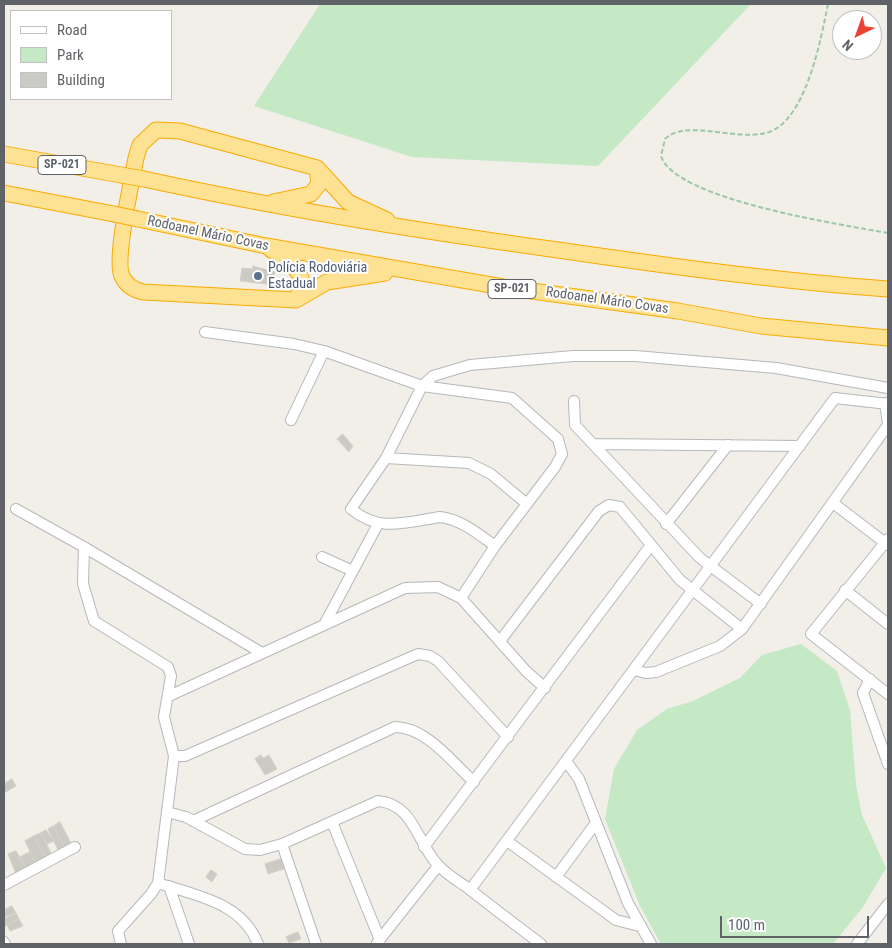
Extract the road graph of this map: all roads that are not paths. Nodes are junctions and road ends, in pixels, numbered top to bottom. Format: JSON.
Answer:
{"nodes":[{"id":1,"x":4,"y":154,"type":"edge"},
{"id":2,"x":317,"y":168,"type":"junction"},
{"id":3,"x":4,"y":193,"type":"edge"},
{"id":4,"x":260,"y":204,"type":"junction"},
{"id":5,"x":409,"y":229,"type":"junction"},
{"id":6,"x":266,"y":246,"type":"junction"},
{"id":7,"x":400,"y":271,"type":"junction"},
{"id":8,"x":888,"y":289,"type":"edge"},
{"id":9,"x":296,"y":300,"type":"junction"},
{"id":10,"x":205,"y":332,"type":"dead end"},
{"id":11,"x":888,"y":338,"type":"edge"},
{"id":12,"x":324,"y":351,"type":"junction"},
{"id":13,"x":422,"y":386,"type":"junction"},
{"id":14,"x":888,"y":388,"type":"edge"},
{"id":15,"x":574,"y":401,"type":"dead end"},
{"id":16,"x":887,"y":403,"type":"edge"},
{"id":17,"x":291,"y":420,"type":"dead end"},
{"id":18,"x":888,"y":425,"type":"edge"},
{"id":19,"x":595,"y":444,"type":"junction"},
{"id":20,"x":728,"y":445,"type":"junction"},
{"id":21,"x":800,"y":446,"type":"junction"},
{"id":22,"x":386,"y":458,"type":"junction"},
{"id":23,"x":833,"y":503,"type":"junction"},
{"id":24,"x":527,"y":504,"type":"junction"},
{"id":25,"x":16,"y":510,"type":"dead end"},
{"id":26,"x":378,"y":524,"type":"junction"},
{"id":27,"x":666,"y":524,"type":"junction"},
{"id":28,"x":887,"y":542,"type":"edge"},
{"id":29,"x":651,"y":545,"type":"junction"},
{"id":30,"x":495,"y":546,"type":"junction"},
{"id":31,"x":84,"y":547,"type":"junction"},
{"id":32,"x":322,"y":557,"type":"dead end"},
{"id":33,"x":711,"y":566,"type":"junction"},
{"id":34,"x":353,"y":571,"type":"junction"},
{"id":35,"x":845,"y":590,"type":"junction"},
{"id":36,"x":692,"y":591,"type":"junction"},
{"id":37,"x":462,"y":598,"type":"junction"},
{"id":38,"x":761,"y":604,"type":"junction"},
{"id":39,"x":888,"y":624,"type":"edge"},
{"id":40,"x":324,"y":625,"type":"junction"},
{"id":41,"x":742,"y":629,"type":"junction"},
{"id":42,"x":500,"y":641,"type":"junction"},
{"id":43,"x":262,"y":653,"type":"junction"},
{"id":44,"x":634,"y":670,"type":"junction"},
{"id":45,"x":870,"y":679,"type":"junction"},
{"id":46,"x":545,"y":688,"type":"junction"},
{"id":47,"x":888,"y":694,"type":"edge"},
{"id":48,"x":169,"y":696,"type":"junction"},
{"id":49,"x":877,"y":733,"type":"junction"},
{"id":50,"x":508,"y":737,"type":"junction"},
{"id":51,"x":888,"y":742,"type":"edge"},
{"id":52,"x":174,"y":756,"type":"junction"},
{"id":53,"x":566,"y":761,"type":"junction"},
{"id":54,"x":888,"y":764,"type":"edge"},
{"id":55,"x":474,"y":782,"type":"junction"},
{"id":56,"x":167,"y":812,"type":"junction"},
{"id":57,"x":193,"y":821,"type":"junction"},
{"id":58,"x":332,"y":822,"type":"junction"},
{"id":59,"x":595,"y":824,"type":"junction"},
{"id":60,"x":507,"y":841,"type":"junction"},
{"id":61,"x":282,"y":844,"type":"junction"},
{"id":62,"x":74,"y":846,"type":"dead end"},
{"id":63,"x":424,"y":847,"type":"junction"},
{"id":64,"x":438,"y":866,"type":"junction"},
{"id":65,"x":556,"y":877,"type":"junction"},
{"id":66,"x":158,"y":882,"type":"junction"},
{"id":67,"x":4,"y":885,"type":"edge"},
{"id":68,"x":170,"y":886,"type":"junction"},
{"id":69,"x":470,"y":890,"type":"junction"},
{"id":70,"x":888,"y":904,"type":"edge"},
{"id":71,"x":639,"y":926,"type":"junction"},
{"id":72,"x":378,"y":942,"type":"edge"},
{"id":73,"x":122,"y":944,"type":"edge"},
{"id":74,"x":190,"y":944,"type":"edge"},
{"id":75,"x":258,"y":944,"type":"edge"},
{"id":76,"x":316,"y":944,"type":"edge"},
{"id":77,"x":541,"y":944,"type":"edge"},
{"id":78,"x":651,"y":944,"type":"edge"},
{"id":79,"x":857,"y":944,"type":"edge"}],
"edges":[{"from":1,"to":4,"type":"highway","number":"SP-021","bridge":true},
{"from":2,"to":4,"type":"highway"},
{"from":2,"to":5,"type":"highway"},
{"from":2,"to":9,"type":"highway"},
{"from":3,"to":6,"type":"highway","name":"Rodoanel Mário Covas","number":"SP-021","bridge":true},
{"from":4,"to":5,"type":"highway","number":"SP-021"},
{"from":5,"to":8,"type":"highway","number":"SP-021"},
{"from":6,"to":7,"type":"highway","name":"Rodoanel Mário Covas","number":"SP-021"},
{"from":6,"to":9,"type":"highway"},
{"from":7,"to":9,"type":"highway"},
{"from":7,"to":11,"type":"highway","name":"Rodoanel Mário Covas","number":"SP-021"},
{"from":10,"to":12,"type":"street"},
{"from":12,"to":13,"type":"street"},
{"from":12,"to":17,"type":"street"},
{"from":13,"to":14,"type":"street"},
{"from":13,"to":22,"type":"street"},
{"from":13,"to":24,"type":"street"},
{"from":15,"to":19,"type":"street"},
{"from":16,"to":18,"type":"street"},
{"from":16,"to":21,"type":"street"},
{"from":18,"to":23,"type":"street"},
{"from":19,"to":20,"type":"street"},
{"from":19,"to":27,"type":"street"},
{"from":20,"to":21,"type":"street"},
{"from":20,"to":27,"type":"street"},
{"from":21,"to":33,"type":"street"},
{"from":22,"to":24,"type":"street"},
{"from":22,"to":26,"type":"street"},
{"from":23,"to":28,"type":"street"},
{"from":23,"to":38,"type":"street"},
{"from":24,"to":30,"type":"street"},
{"from":25,"to":31,"type":"street"},
{"from":26,"to":30,"type":"street"},
{"from":26,"to":34,"type":"street"},
{"from":27,"to":33,"type":"street"},
{"from":28,"to":35,"type":"street"},
{"from":29,"to":36,"type":"street"},
{"from":29,"to":42,"type":"street"},
{"from":29,"to":46,"type":"street"},
{"from":30,"to":37,"type":"street"},
{"from":31,"to":43,"type":"street"},
{"from":31,"to":48,"type":"street"},
{"from":32,"to":34,"type":"street"},
{"from":33,"to":36,"type":"street"},
{"from":33,"to":38,"type":"street"},
{"from":34,"to":40,"type":"street"},
{"from":35,"to":39,"type":"street"},
{"from":35,"to":45,"type":"street"},
{"from":36,"to":41,"type":"street"},
{"from":36,"to":44,"type":"street"},
{"from":37,"to":40,"type":"street"},
{"from":37,"to":42,"type":"street"},
{"from":38,"to":41,"type":"street"},
{"from":40,"to":43,"type":"street"},
{"from":41,"to":44,"type":"street"},
{"from":42,"to":46,"type":"street"},
{"from":43,"to":48,"type":"street"},
{"from":44,"to":53,"type":"street"},
{"from":45,"to":47,"type":"street"},
{"from":45,"to":49,"type":"street"},
{"from":46,"to":50,"type":"street"},
{"from":48,"to":52,"type":"street"},
{"from":49,"to":51,"type":"street"},
{"from":49,"to":54,"type":"street"},
{"from":50,"to":52,"type":"street"},
{"from":50,"to":55,"type":"street"},
{"from":52,"to":56,"type":"street"},
{"from":53,"to":59,"type":"street"},
{"from":53,"to":60,"type":"street"},
{"from":55,"to":57,"type":"street"},
{"from":55,"to":63,"type":"street"},
{"from":56,"to":57,"type":"street"},
{"from":56,"to":66,"type":"street"},
{"from":57,"to":61,"type":"street"},
{"from":58,"to":61,"type":"street"},
{"from":58,"to":63,"type":"street"},
{"from":58,"to":72,"type":"street"},
{"from":59,"to":65,"type":"street"},
{"from":59,"to":71,"type":"street"},
{"from":60,"to":65,"type":"street"},
{"from":60,"to":69,"type":"street"},
{"from":61,"to":76,"type":"street"},
{"from":62,"to":67,"type":"street"},
{"from":63,"to":64,"type":"street"},
{"from":64,"to":69,"type":"street"},
{"from":64,"to":72,"type":"street"},
{"from":65,"to":71,"type":"street"},
{"from":66,"to":68,"type":"street"},
{"from":66,"to":73,"type":"street"},
{"from":68,"to":74,"type":"street"},
{"from":68,"to":75,"type":"street"},
{"from":69,"to":77,"type":"street"},
{"from":70,"to":79,"type":"street"},
{"from":71,"to":78,"type":"street"}]}
